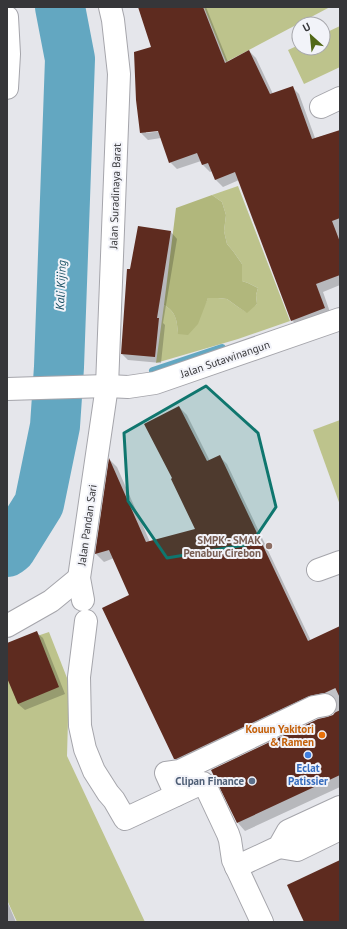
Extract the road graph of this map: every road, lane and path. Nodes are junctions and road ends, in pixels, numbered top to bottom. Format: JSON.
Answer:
{"nodes":[{"id":1,"x":110,"y":7,"type":"edge"},
{"id":2,"x":7,"y":17,"type":"edge"},
{"id":3,"x":7,"y":88,"type":"edge"},
{"id":4,"x":340,"y":319,"type":"edge"},
{"id":5,"x":107,"y":386,"type":"junction"},
{"id":6,"x":7,"y":389,"type":"edge"},
{"id":7,"x":340,"y":562,"type":"edge"},
{"id":8,"x":318,"y":570,"type":"dead end"},
{"id":9,"x":79,"y":578,"type":"junction"},
{"id":10,"x":7,"y":626,"type":"edge"},
{"id":11,"x":325,"y":705,"type":"tunnel mouth"},
{"id":12,"x":176,"y":795,"type":"junction"},
{"id":13,"x":340,"y":807,"type":"edge"},
{"id":14,"x":340,"y":829,"type":"edge"},
{"id":15,"x":279,"y":847,"type":"junction"},
{"id":16,"x":236,"y":867,"type":"junction"},
{"id":17,"x":262,"y":922,"type":"edge"}],
"edges":[{"from":1,"to":5,"type":"street","name":"Jalan Suradinaya Barat"},
{"from":2,"to":3,"type":"street"},
{"from":4,"to":5,"type":"street","name":"Jalan Sutawinangun"},
{"from":5,"to":6,"type":"street","name":"Jalan Sutawinangun"},
{"from":5,"to":9,"type":"street","name":"Jalan Pandan Sari"},
{"from":7,"to":8,"type":"street"},
{"from":9,"to":10,"type":"street","name":"Jalan Pandan Sari"},
{"from":9,"to":12,"type":"street"},
{"from":11,"to":12,"type":"street"},
{"from":12,"to":16,"type":"street"},
{"from":13,"to":15,"type":"street"},
{"from":14,"to":15,"type":"street"},
{"from":15,"to":16,"type":"street"},
{"from":16,"to":17,"type":"street"}]}
